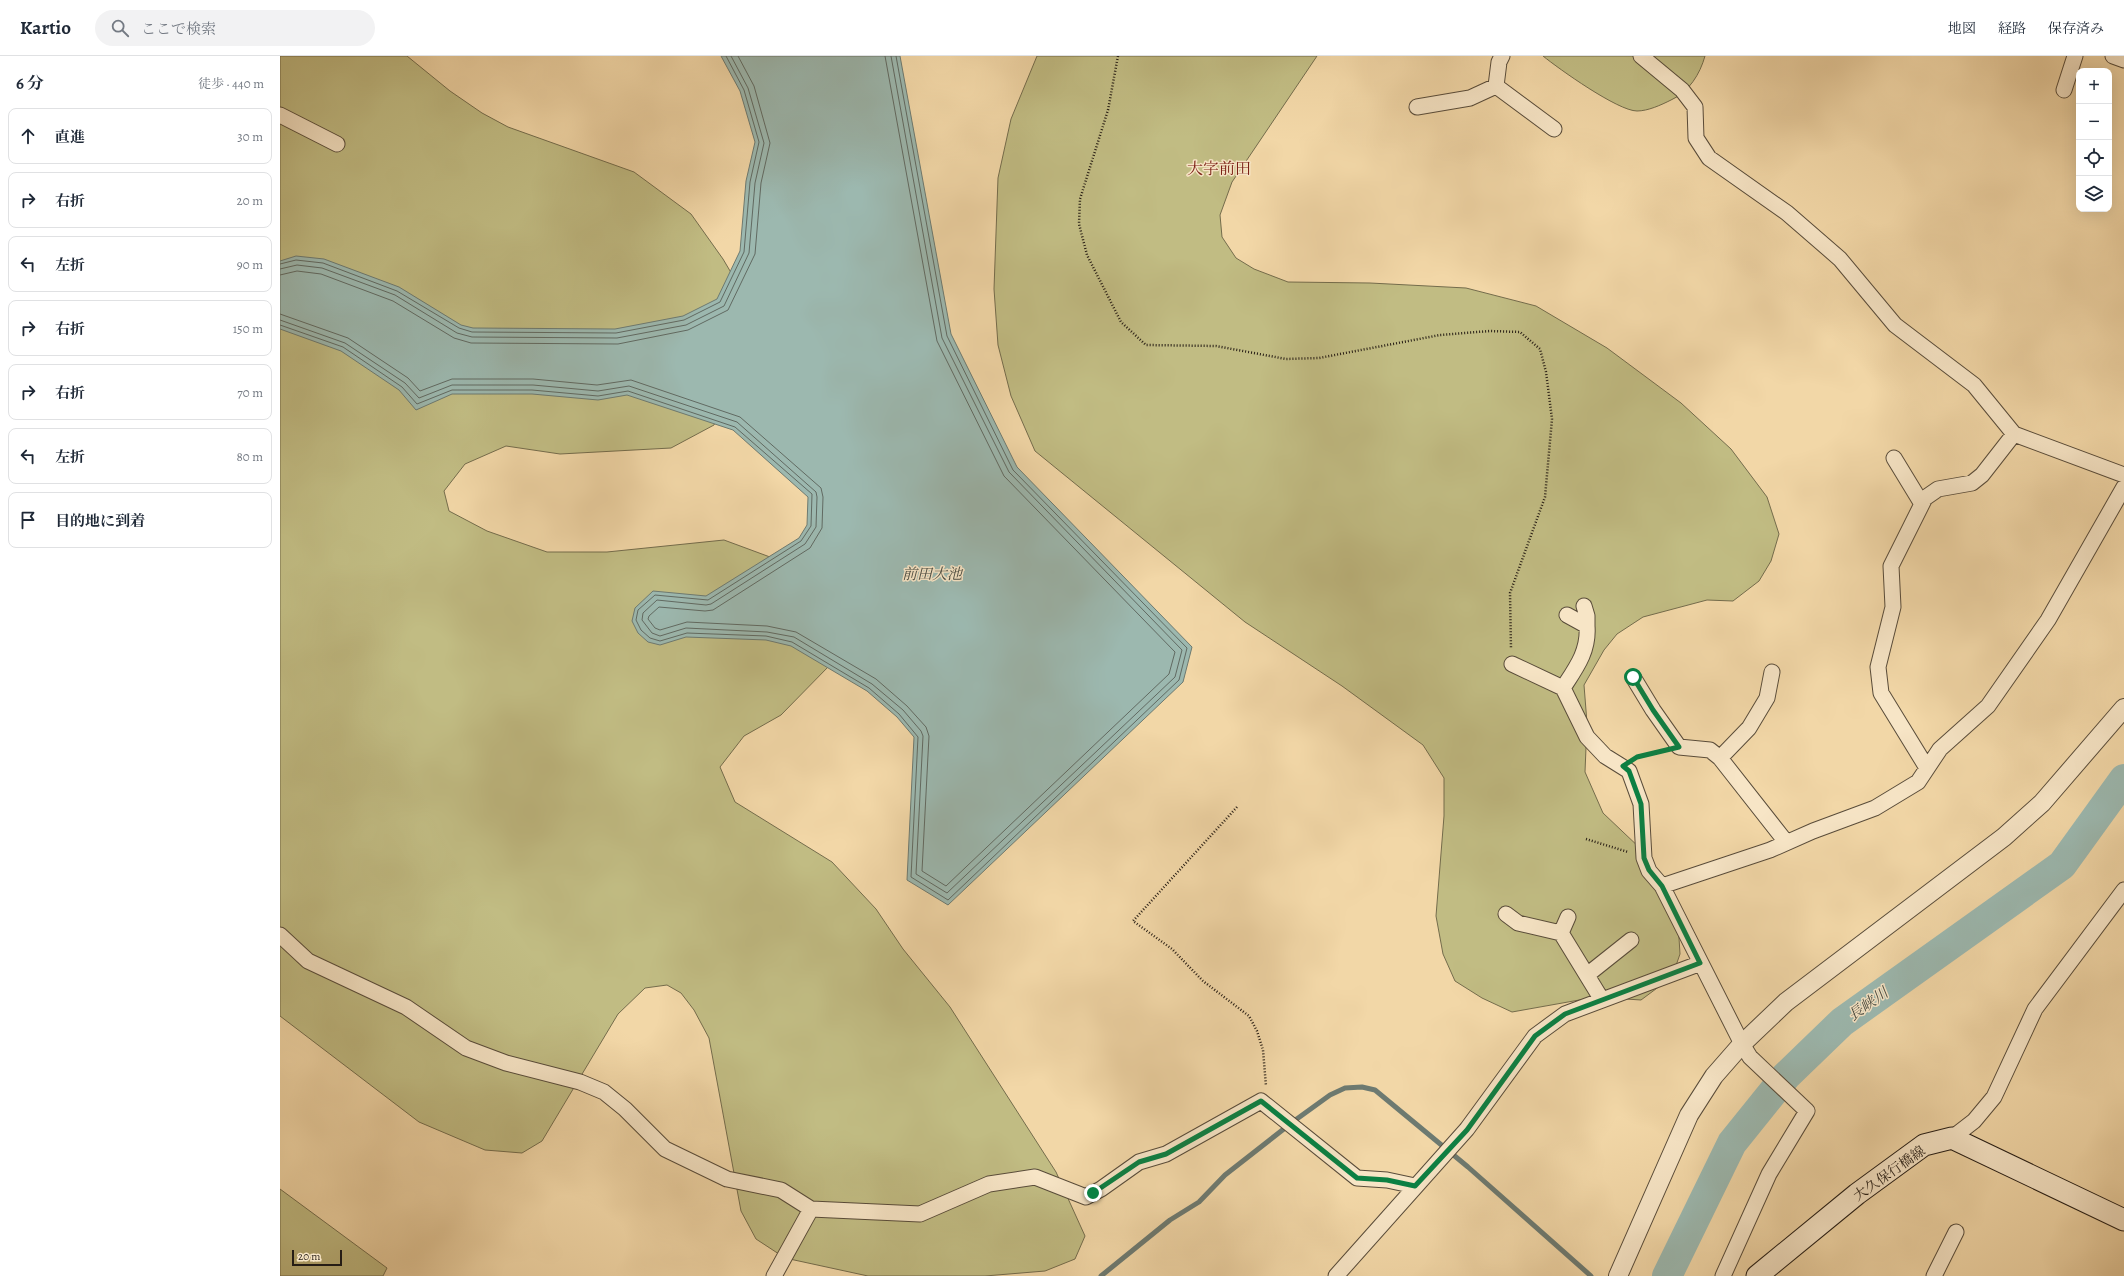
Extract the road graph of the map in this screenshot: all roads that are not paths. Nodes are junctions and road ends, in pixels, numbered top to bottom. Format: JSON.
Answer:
{"nodes":[{"id":1,"x":1502,"y":56,"type":"edge"},
{"id":2,"x":1641,"y":56,"type":"edge"},
{"id":3,"x":2074,"y":56,"type":"edge"},
{"id":4,"x":2113,"y":56,"type":"edge"},
{"id":5,"x":2124,"y":60,"type":"edge"},
{"id":6,"x":1496,"y":86,"type":"junction"},
{"id":7,"x":2064,"y":90,"type":"dead end"},
{"id":8,"x":1417,"y":107,"type":"dead end"},
{"id":9,"x":280,"y":115,"type":"edge"},
{"id":10,"x":1554,"y":129,"type":"dead end"},
{"id":11,"x":337,"y":144,"type":"dead end"},
{"id":12,"x":2014,"y":434,"type":"junction"},
{"id":13,"x":1894,"y":458,"type":"dead end"},
{"id":14,"x":2124,"y":475,"type":"edge"},
{"id":15,"x":2124,"y":487,"type":"edge"},
{"id":16,"x":1922,"y":504,"type":"junction"},
{"id":17,"x":1584,"y":606,"type":"dead end"},
{"id":18,"x":1567,"y":615,"type":"dead end"},
{"id":19,"x":1586,"y":626,"type":"junction"},
{"id":20,"x":1512,"y":664,"type":"road end"},
{"id":21,"x":1772,"y":672,"type":"dead end"},
{"id":22,"x":1633,"y":677,"type":"dead end"},
{"id":23,"x":1563,"y":688,"type":"junction"},
{"id":24,"x":2124,"y":708,"type":"edge"},
{"id":25,"x":1720,"y":758,"type":"junction"},
{"id":26,"x":1927,"y":768,"type":"junction"},
{"id":27,"x":1786,"y":842,"type":"junction"},
{"id":28,"x":1662,"y":886,"type":"junction"},
{"id":29,"x":2124,"y":890,"type":"edge"},
{"id":30,"x":1506,"y":914,"type":"dead end"},
{"id":31,"x":1568,"y":917,"type":"dead end"},
{"id":32,"x":1561,"y":933,"type":"junction"},
{"id":33,"x":280,"y":935,"type":"edge"},
{"id":34,"x":1631,"y":940,"type":"dead end"},
{"id":35,"x":1700,"y":963,"type":"junction"},
{"id":36,"x":1587,"y":975,"type":"junction"},
{"id":37,"x":1602,"y":1000,"type":"junction"},
{"id":38,"x":1746,"y":1051,"type":"junction"},
{"id":39,"x":1952,"y":1138,"type":"junction"},
{"id":40,"x":1415,"y":1186,"type":"junction"},
{"id":41,"x":811,"y":1209,"type":"junction"},
{"id":42,"x":2124,"y":1220,"type":"edge"},
{"id":43,"x":1956,"y":1232,"type":"dead end"},
{"id":44,"x":774,"y":1276,"type":"edge"},
{"id":45,"x":1336,"y":1276,"type":"edge"},
{"id":46,"x":1618,"y":1276,"type":"edge"},
{"id":47,"x":1723,"y":1276,"type":"edge"},
{"id":48,"x":1757,"y":1276,"type":"edge"},
{"id":49,"x":1934,"y":1276,"type":"edge"}],
"edges":[{"from":1,"to":6,"type":"street"},
{"from":2,"to":12,"type":"street"},
{"from":3,"to":7,"type":"street"},
{"from":4,"to":5,"type":"street"},
{"from":6,"to":8,"type":"street"},
{"from":6,"to":10,"type":"street"},
{"from":9,"to":11,"type":"street"},
{"from":12,"to":14,"type":"street"},
{"from":12,"to":16,"type":"street"},
{"from":13,"to":16,"type":"street"},
{"from":15,"to":26,"type":"street"},
{"from":16,"to":26,"type":"street"},
{"from":17,"to":19,"type":"street"},
{"from":18,"to":19,"type":"street"},
{"from":19,"to":23,"type":"street"},
{"from":20,"to":23,"type":"street"},
{"from":21,"to":25,"type":"street"},
{"from":22,"to":25,"type":"street"},
{"from":23,"to":28,"type":"street"},
{"from":24,"to":38,"type":"street"},
{"from":25,"to":27,"type":"street"},
{"from":26,"to":27,"type":"street"},
{"from":27,"to":28,"type":"street"},
{"from":28,"to":35,"type":"street"},
{"from":29,"to":39,"type":"street"},
{"from":30,"to":32,"type":"street"},
{"from":31,"to":32,"type":"street"},
{"from":32,"to":36,"type":"street"},
{"from":33,"to":41,"type":"street"},
{"from":34,"to":36,"type":"street"},
{"from":35,"to":37,"type":"street"},
{"from":35,"to":38,"type":"street"},
{"from":36,"to":37,"type":"street"},
{"from":37,"to":40,"type":"street"},
{"from":38,"to":46,"type":"street"},
{"from":38,"to":47,"type":"street"},
{"from":39,"to":42,"type":"main road"},
{"from":39,"to":48,"type":"main road","name":"大久保行橋線"},
{"from":40,"to":41,"type":"street"},
{"from":40,"to":45,"type":"street"},
{"from":41,"to":44,"type":"street"},
{"from":43,"to":49,"type":"street"}]}
